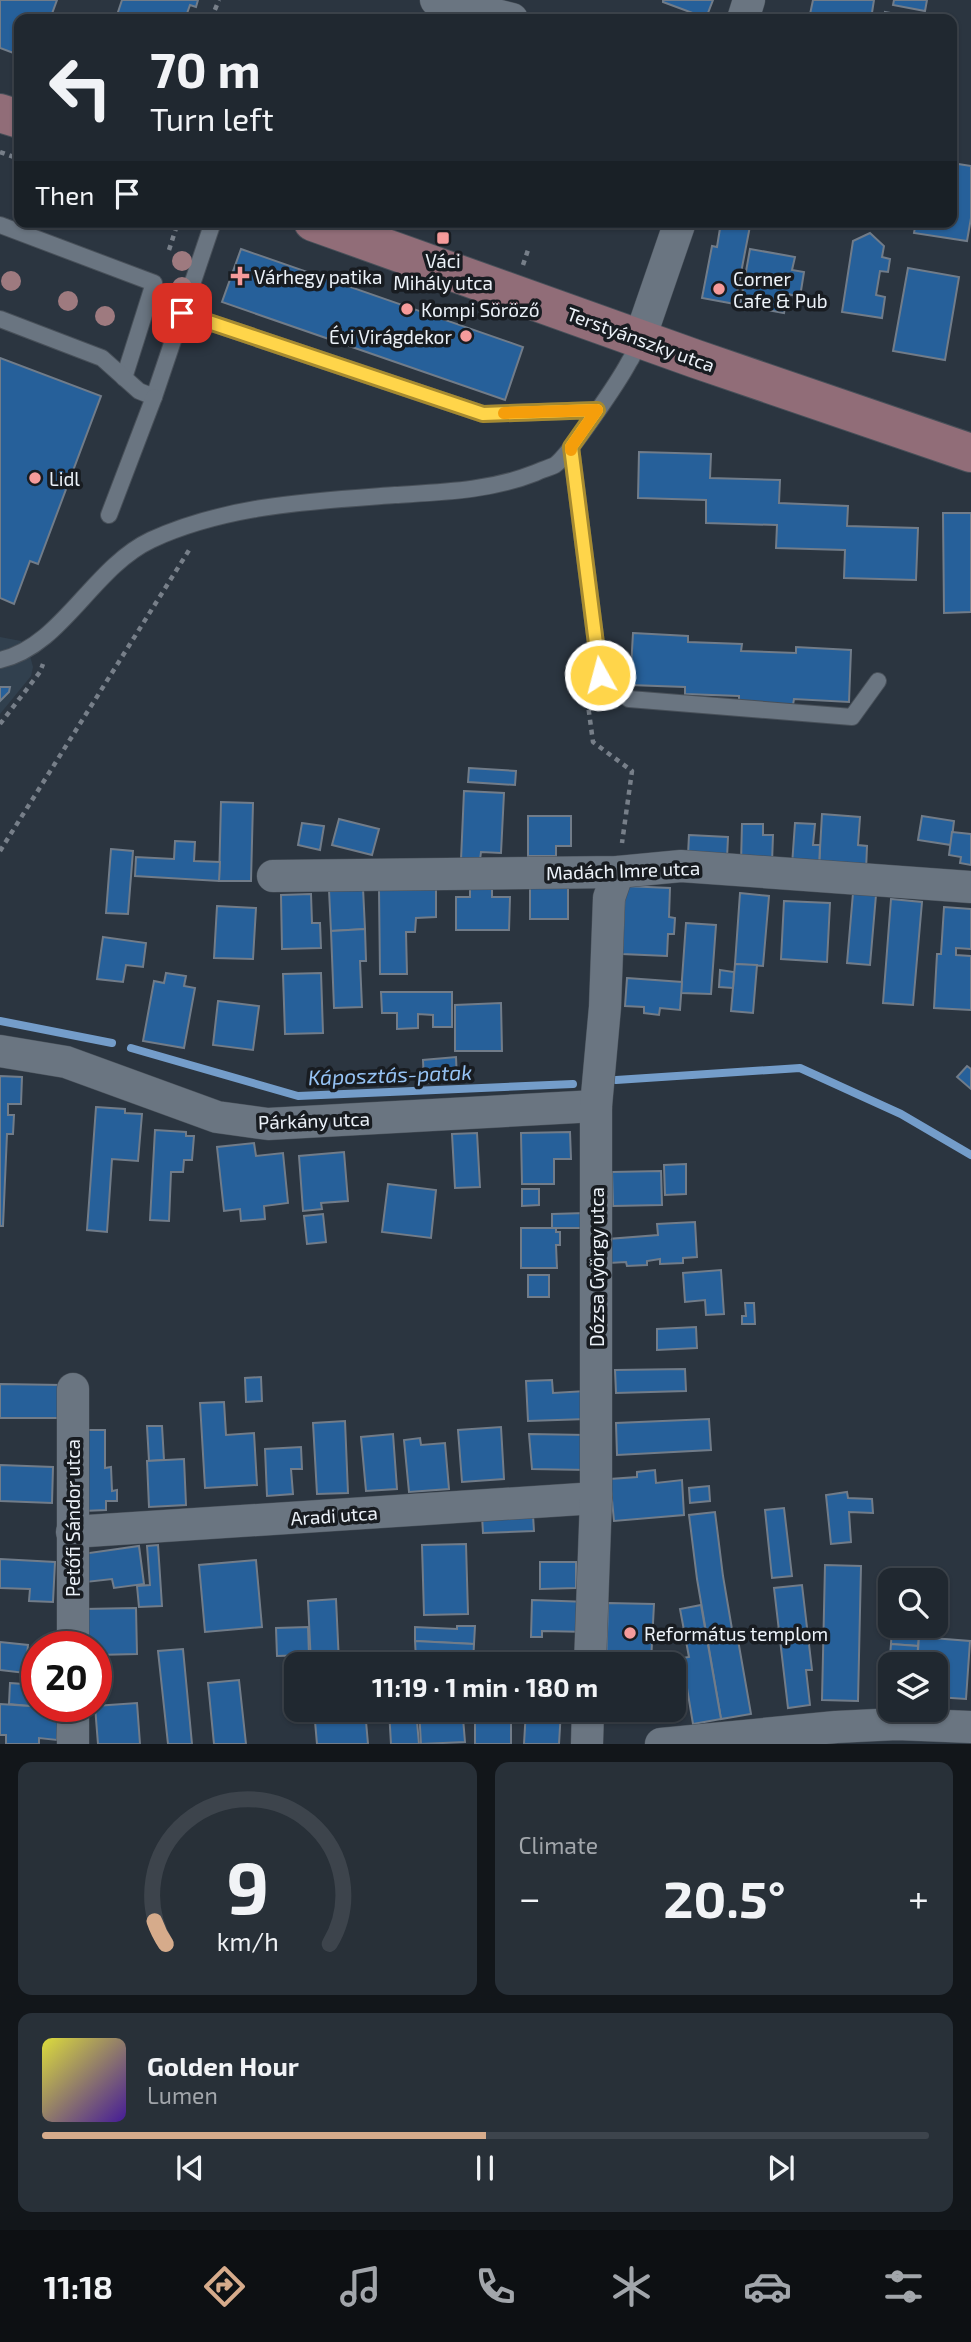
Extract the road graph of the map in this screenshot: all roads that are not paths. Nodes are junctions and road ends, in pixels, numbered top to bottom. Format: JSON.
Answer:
{"nodes":[{"id":1,"x":440,"y":1,"type":"edge"},
{"id":2,"x":492,"y":14,"type":"edge"},
{"id":3,"x":0,"y":225,"type":"edge"},
{"id":4,"x":211,"y":228,"type":"edge"},
{"id":5,"x":330,"y":228,"type":"edge"},
{"id":6,"x":678,"y":228,"type":"edge"},
{"id":7,"x":182,"y":313,"type":"junction"},
{"id":8,"x":0,"y":319,"type":"edge"},
{"id":9,"x":640,"y":338,"type":"junction"},
{"id":10,"x":124,"y":378,"type":"junction"},
{"id":11,"x":153,"y":397,"type":"junction"},
{"id":12,"x":597,"y":410,"type":"junction"},
{"id":13,"x":571,"y":447,"type":"junction"},
{"id":14,"x":971,"y":453,"type":"edge"},
{"id":15,"x":109,"y":515,"type":"dead end"},
{"id":16,"x":0,"y":660,"type":"edge"},
{"id":17,"x":878,"y":681,"type":"dead end"},
{"id":18,"x":618,"y":872,"type":"junction"},
{"id":19,"x":273,"y":876,"type":"dead end"},
{"id":20,"x":971,"y":887,"type":"edge"},
{"id":21,"x":0,"y":1051,"type":"edge"},
{"id":22,"x":596,"y":1106,"type":"junction"},
{"id":23,"x":73,"y":1390,"type":"dead end"},
{"id":24,"x":596,"y":1498,"type":"junction"},
{"id":25,"x":72,"y":1532,"type":"junction"},
{"id":26,"x":72,"y":1631,"type":"edge"},
{"id":27,"x":590,"y":1652,"type":"edge"},
{"id":28,"x":73,"y":1722,"type":"edge"},
{"id":29,"x":588,"y":1722,"type":"edge"},
{"id":30,"x":971,"y":1727,"type":"edge"},
{"id":31,"x":73,"y":1744,"type":"edge"},
{"id":32,"x":587,"y":1744,"type":"edge"},
{"id":33,"x":662,"y":1744,"type":"edge"}],
"edges":[{"from":1,"to":2,"type":"street"},
{"from":3,"to":10,"type":"lane"},
{"from":4,"to":7,"type":"lane"},
{"from":5,"to":9,"type":"main road","name":"Terstyánszky utca"},
{"from":6,"to":9,"type":"street"},
{"from":7,"to":11,"type":"lane"},
{"from":7,"to":12,"type":"lane"},
{"from":8,"to":10,"type":"lane"},
{"from":9,"to":12,"type":"lane"},
{"from":9,"to":14,"type":"main road","name":"Terstyánszky utca"},
{"from":10,"to":11,"type":"lane"},
{"from":11,"to":15,"type":"lane"},
{"from":12,"to":13,"type":"lane"},
{"from":13,"to":16,"type":"lane"},
{"from":13,"to":17,"type":"lane"},
{"from":18,"to":19,"type":"street","name":"Madách Imre utca"},
{"from":18,"to":20,"type":"street","name":"Madách Imre utca"},
{"from":18,"to":22,"type":"street","name":"Dózsa György utca"},
{"from":21,"to":22,"type":"street","name":"Párkány utca"},
{"from":22,"to":24,"type":"street","name":"Dózsa György utca"},
{"from":23,"to":25,"type":"street","name":"Petőfi Sándor utca"},
{"from":24,"to":25,"type":"street","name":"Aradi utca"},
{"from":24,"to":27,"type":"street","name":"Dózsa György utca"},
{"from":25,"to":26,"type":"street","name":"Petőfi Sándor utca"},
{"from":28,"to":31,"type":"street"},
{"from":29,"to":32,"type":"street"},
{"from":30,"to":33,"type":"street"}]}
